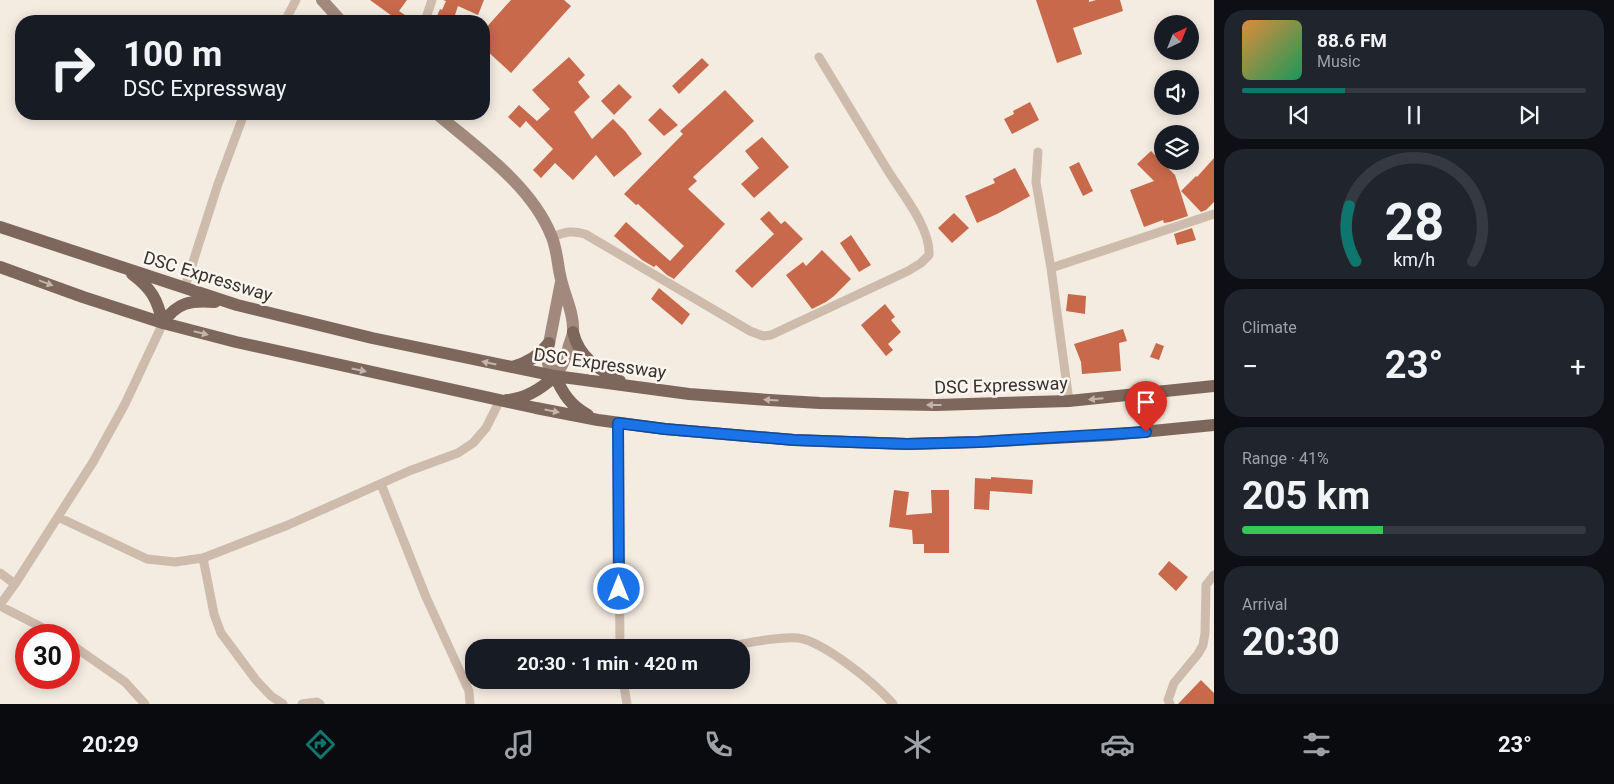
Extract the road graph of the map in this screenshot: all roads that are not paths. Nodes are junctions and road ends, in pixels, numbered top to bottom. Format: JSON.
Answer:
{"nodes":[{"id":1,"x":296,"y":0,"type":"edge"},
{"id":2,"x":322,"y":0,"type":"edge"},
{"id":3,"x":432,"y":0,"type":"edge"},
{"id":4,"x":288,"y":15,"type":"edge"},
{"id":5,"x":336,"y":15,"type":"edge"},
{"id":6,"x":427,"y":15,"type":"edge"},
{"id":7,"x":819,"y":57,"type":"dead end"},
{"id":8,"x":242,"y":120,"type":"edge"},
{"id":9,"x":444,"y":120,"type":"edge"},
{"id":10,"x":1038,"y":152,"type":"dead end"},
{"id":11,"x":1214,"y":214,"type":"edge"},
{"id":12,"x":0,"y":227,"type":"edge"},
{"id":13,"x":552,"y":237,"type":"junction"},
{"id":14,"x":0,"y":267,"type":"edge"},
{"id":15,"x":124,"y":268,"type":"junction"},
{"id":16,"x":1051,"y":268,"type":"junction"},
{"id":17,"x":561,"y":282,"type":"junction"},
{"id":18,"x":186,"y":287,"type":"junction"},
{"id":19,"x":238,"y":305,"type":"junction"},
{"id":20,"x":163,"y":323,"type":"junction"},
{"id":21,"x":573,"y":332,"type":"junction"},
{"id":22,"x":549,"y":343,"type":"junction"},
{"id":23,"x":508,"y":367,"type":"junction"},
{"id":24,"x":555,"y":376,"type":"junction"},
{"id":25,"x":627,"y":385,"type":"junction"},
{"id":26,"x":1214,"y":386,"type":"edge"},
{"id":27,"x":500,"y":400,"type":"junction"},
{"id":28,"x":1069,"y":401,"type":"junction"},
{"id":29,"x":598,"y":420,"type":"junction"},
{"id":30,"x":618,"y":423,"type":"junction"},
{"id":31,"x":1214,"y":426,"type":"edge"},
{"id":32,"x":382,"y":484,"type":"junction"},
{"id":33,"x":58,"y":516,"type":"junction"},
{"id":34,"x":203,"y":558,"type":"junction"},
{"id":35,"x":0,"y":573,"type":"edge"},
{"id":36,"x":1214,"y":575,"type":"edge"},
{"id":37,"x":15,"y":584,"type":"junction"},
{"id":38,"x":0,"y":606,"type":"edge"},
{"id":39,"x":35,"y":624,"type":"edge"},
{"id":40,"x":620,"y":639,"type":"edge"},
{"id":41,"x":750,"y":644,"type":"edge"},
{"id":42,"x":80,"y":651,"type":"edge"},
{"id":43,"x":624,"y":689,"type":"edge"},
{"id":44,"x":145,"y":704,"type":"edge"},
{"id":45,"x":283,"y":704,"type":"edge"},
{"id":46,"x":302,"y":704,"type":"edge"},
{"id":47,"x":320,"y":704,"type":"edge"},
{"id":48,"x":470,"y":704,"type":"edge"},
{"id":49,"x":627,"y":704,"type":"edge"},
{"id":50,"x":893,"y":704,"type":"edge"},
{"id":51,"x":1170,"y":704,"type":"edge"}],
"edges":[{"from":1,"to":4,"type":"street"},
{"from":2,"to":5,"type":"street"},
{"from":3,"to":6,"type":"street"},
{"from":7,"to":13,"type":"street"},
{"from":8,"to":18,"type":"street"},
{"from":9,"to":13,"type":"street"},
{"from":10,"to":16,"type":"street"},
{"from":11,"to":16,"type":"street"},
{"from":12,"to":15,"type":"main road","name":"DSC Expressway"},
{"from":13,"to":17,"type":"street"},
{"from":14,"to":20,"type":"main road","one_way":true},
{"from":15,"to":18,"type":"main road","name":"DSC Expressway"},
{"from":15,"to":20,"type":"main road"},
{"from":16,"to":28,"type":"street"},
{"from":17,"to":21,"type":"street"},
{"from":17,"to":22,"type":"street"},
{"from":18,"to":19,"type":"main road","name":"DSC Expressway"},
{"from":19,"to":20,"type":"main road"},
{"from":23,"to":19,"type":"main road","name":"DSC Expressway","one_way":true},
{"from":20,"to":27,"type":"main road","one_way":true},
{"from":20,"to":33,"type":"street"},
{"from":21,"to":24,"type":"street"},
{"from":21,"to":25,"type":"main road"},
{"from":22,"to":23,"type":"main road"},
{"from":22,"to":24,"type":"street"},
{"from":23,"to":24,"type":"main road","name":"DSC Expressway"},
{"from":24,"to":25,"type":"main road","name":"DSC Expressway"},
{"from":24,"to":27,"type":"main road"},
{"from":24,"to":29,"type":"main road"},
{"from":28,"to":25,"type":"main road","name":"DSC Expressway","one_way":true},
{"from":26,"to":28,"type":"main road","name":"DSC Expressway","one_way":true},
{"from":27,"to":29,"type":"main road","one_way":true},
{"from":27,"to":32,"type":"street"},
{"from":29,"to":30,"type":"main road"},
{"from":30,"to":31,"type":"main road"},
{"from":30,"to":40,"type":"street"},
{"from":32,"to":34,"type":"street"},
{"from":32,"to":48,"type":"street"},
{"from":33,"to":34,"type":"street"},
{"from":33,"to":37,"type":"street"},
{"from":34,"to":45,"type":"street"},
{"from":35,"to":37,"type":"street"},
{"from":36,"to":51,"type":"street"},
{"from":37,"to":38,"type":"street"},
{"from":38,"to":39,"type":"street"},
{"from":41,"to":50,"type":"street"},
{"from":42,"to":44,"type":"street"},
{"from":43,"to":49,"type":"street"},
{"from":46,"to":47,"type":"street"}]}
